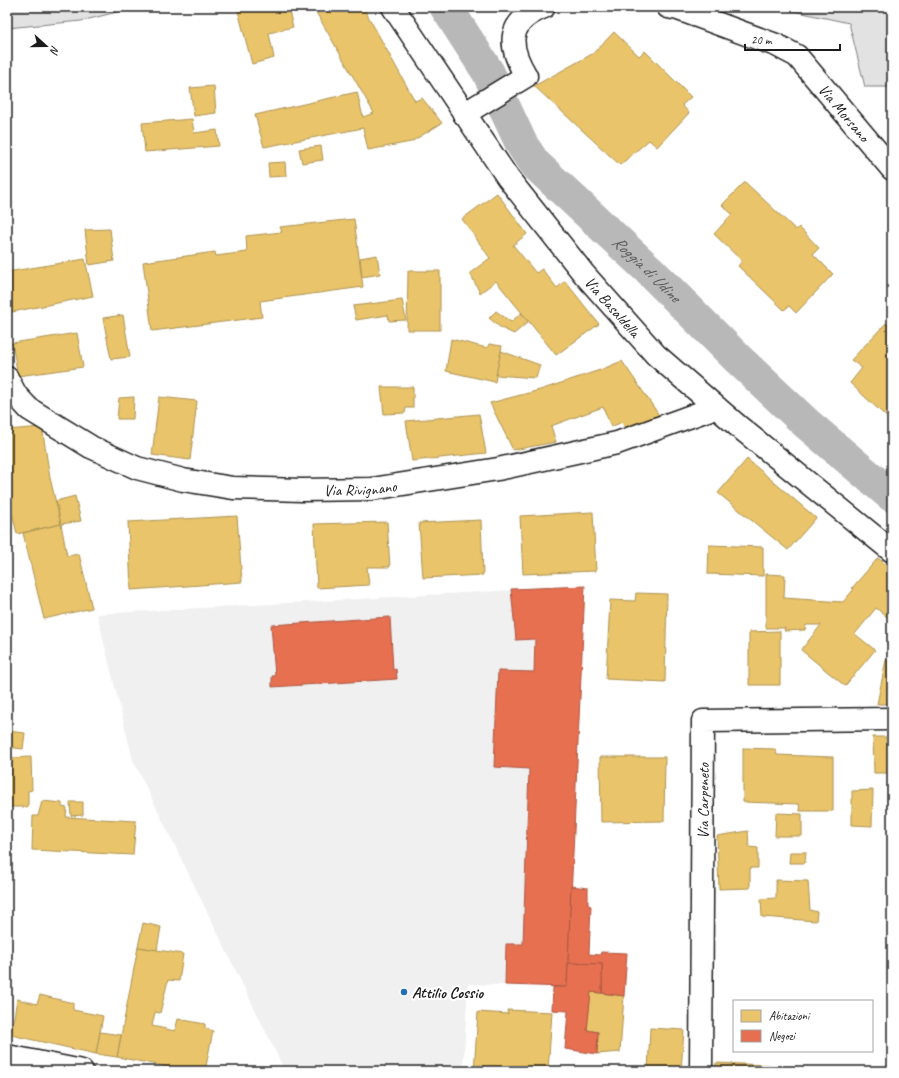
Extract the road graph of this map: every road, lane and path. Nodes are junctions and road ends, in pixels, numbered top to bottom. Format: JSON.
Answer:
{"nodes":[{"id":1,"x":394,"y":7,"type":"edge"},
{"id":2,"x":544,"y":7,"type":"edge"},
{"id":3,"x":668,"y":7,"type":"edge"},
{"id":4,"x":464,"y":114,"type":"junction"},
{"id":5,"x":892,"y":169,"type":"edge"},
{"id":6,"x":10,"y":393,"type":"edge"},
{"id":7,"x":716,"y":407,"type":"junction"},
{"id":8,"x":892,"y":551,"type":"edge"},
{"id":9,"x":892,"y":719,"type":"edge"},
{"id":10,"x":7,"y":1056,"type":"edge"},
{"id":11,"x":81,"y":1071,"type":"edge"},
{"id":12,"x":701,"y":1071,"type":"edge"}],
"edges":[{"from":1,"to":4,"type":"street","name":"Via Basaldella"},
{"from":2,"to":4,"type":"street"},
{"from":3,"to":5,"type":"street","name":"Via Morsano"},
{"from":4,"to":7,"type":"street","name":"Via Basaldella"},
{"from":6,"to":7,"type":"street","name":"Via Rivignano"},
{"from":7,"to":8,"type":"street","name":"Via Basaldella"},
{"from":9,"to":12,"type":"street","name":"Via Carpeneto"},
{"from":10,"to":11,"type":"street"}]}
